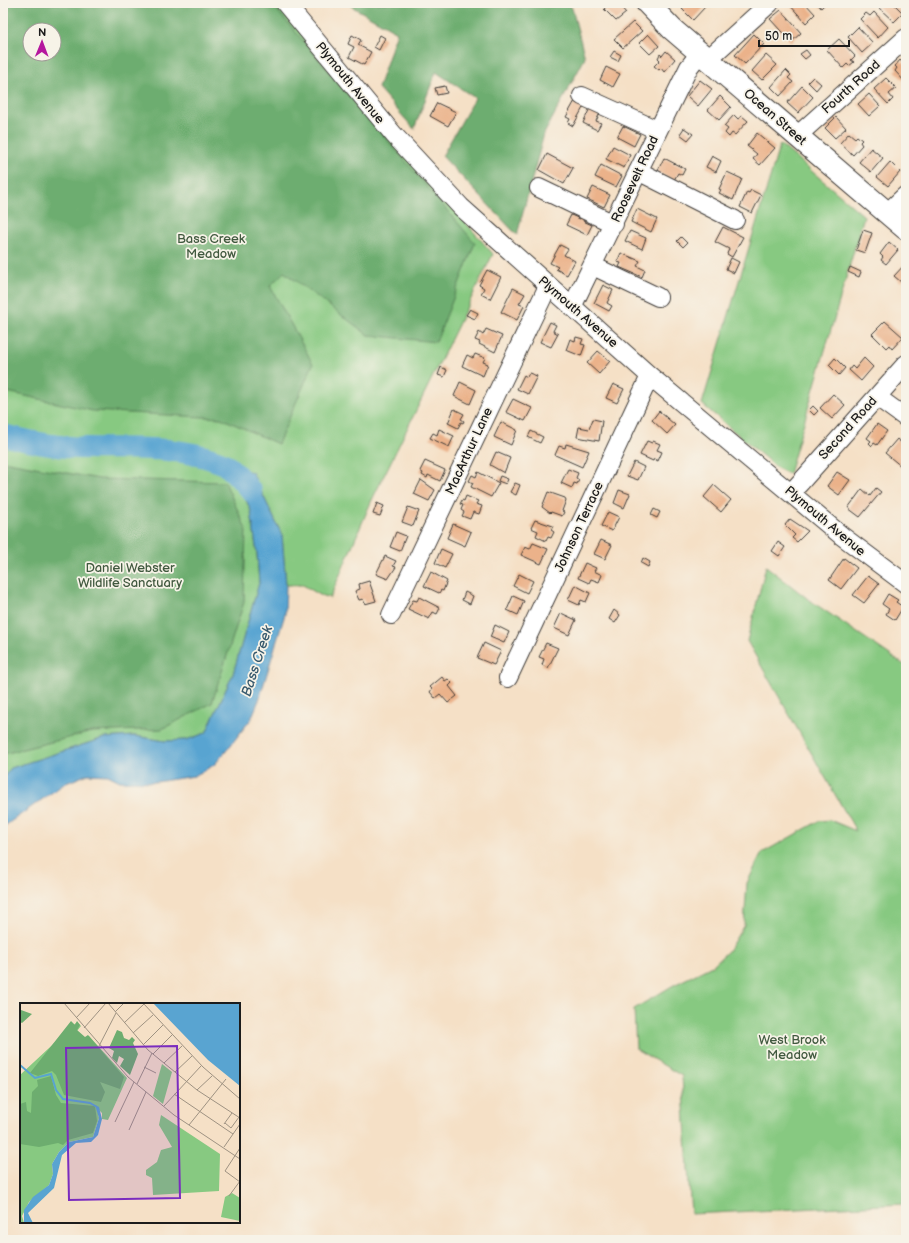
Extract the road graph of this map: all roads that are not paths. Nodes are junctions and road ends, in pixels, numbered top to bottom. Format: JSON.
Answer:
{"nodes":[{"id":1,"x":285,"y":3,"type":"edge"},
{"id":2,"x":647,"y":3,"type":"edge"},
{"id":3,"x":770,"y":3,"type":"edge"},
{"id":4,"x":906,"y":38,"type":"edge"},
{"id":5,"x":704,"y":56,"type":"junction"},
{"id":6,"x":582,"y":96,"type":"dead end"},
{"id":7,"x":657,"y":130,"type":"junction"},
{"id":8,"x":797,"y":136,"type":"junction"},
{"id":9,"x":638,"y":171,"type":"junction"},
{"id":10,"x":539,"y":188,"type":"dead end"},
{"id":11,"x":906,"y":195,"type":"edge"},
{"id":12,"x":887,"y":213,"type":"junction"},
{"id":13,"x":735,"y":220,"type":"dead end"},
{"id":14,"x":614,"y":224,"type":"junction"},
{"id":15,"x":906,"y":229,"type":"edge"},
{"id":16,"x":593,"y":266,"type":"junction"},
{"id":17,"x":548,"y":286,"type":"junction"},
{"id":18,"x":658,"y":297,"type":"dead end"},
{"id":19,"x":572,"y":307,"type":"junction"},
{"id":20,"x":906,"y":364,"type":"edge"},
{"id":21,"x":650,"y":376,"type":"junction"},
{"id":22,"x":877,"y":397,"type":"junction"},
{"id":23,"x":906,"y":418,"type":"edge"},
{"id":24,"x":790,"y":493,"type":"junction"},
{"id":25,"x":906,"y":584,"type":"edge"},
{"id":26,"x":391,"y":615,"type":"dead end"},
{"id":27,"x":508,"y":678,"type":"dead end"}],
"edges":[{"from":1,"to":17,"type":"street","name":"Plymouth Avenue"},
{"from":2,"to":5,"type":"main road","name":"Ocean Street"},
{"from":3,"to":5,"type":"street","name":"Roosevelt Road"},
{"from":4,"to":8,"type":"street","name":"Fourth Road"},
{"from":5,"to":7,"type":"street","name":"Roosevelt Road"},
{"from":5,"to":8,"type":"main road","name":"Ocean Street"},
{"from":6,"to":7,"type":"street"},
{"from":7,"to":9,"type":"street","name":"Roosevelt Road"},
{"from":8,"to":12,"type":"main road","name":"Ocean Street"},
{"from":9,"to":13,"type":"street"},
{"from":9,"to":14,"type":"street","name":"Roosevelt Road"},
{"from":10,"to":14,"type":"street"},
{"from":11,"to":12,"type":"street"},
{"from":12,"to":15,"type":"main road","name":"Ocean Street"},
{"from":14,"to":16,"type":"street","name":"Roosevelt Road"},
{"from":16,"to":18,"type":"street"},
{"from":16,"to":19,"type":"street","name":"Roosevelt Road"},
{"from":17,"to":19,"type":"street","name":"Plymouth Avenue"},
{"from":17,"to":26,"type":"street","name":"MacArthur Lane"},
{"from":19,"to":21,"type":"street","name":"Plymouth Avenue"},
{"from":20,"to":22,"type":"street","name":"Second Road"},
{"from":21,"to":24,"type":"street","name":"Plymouth Avenue"},
{"from":21,"to":27,"type":"street","name":"Johnson Terrace"},
{"from":22,"to":23,"type":"street"},
{"from":22,"to":24,"type":"street","name":"Second Road"},
{"from":24,"to":25,"type":"street","name":"Plymouth Avenue"}]}
